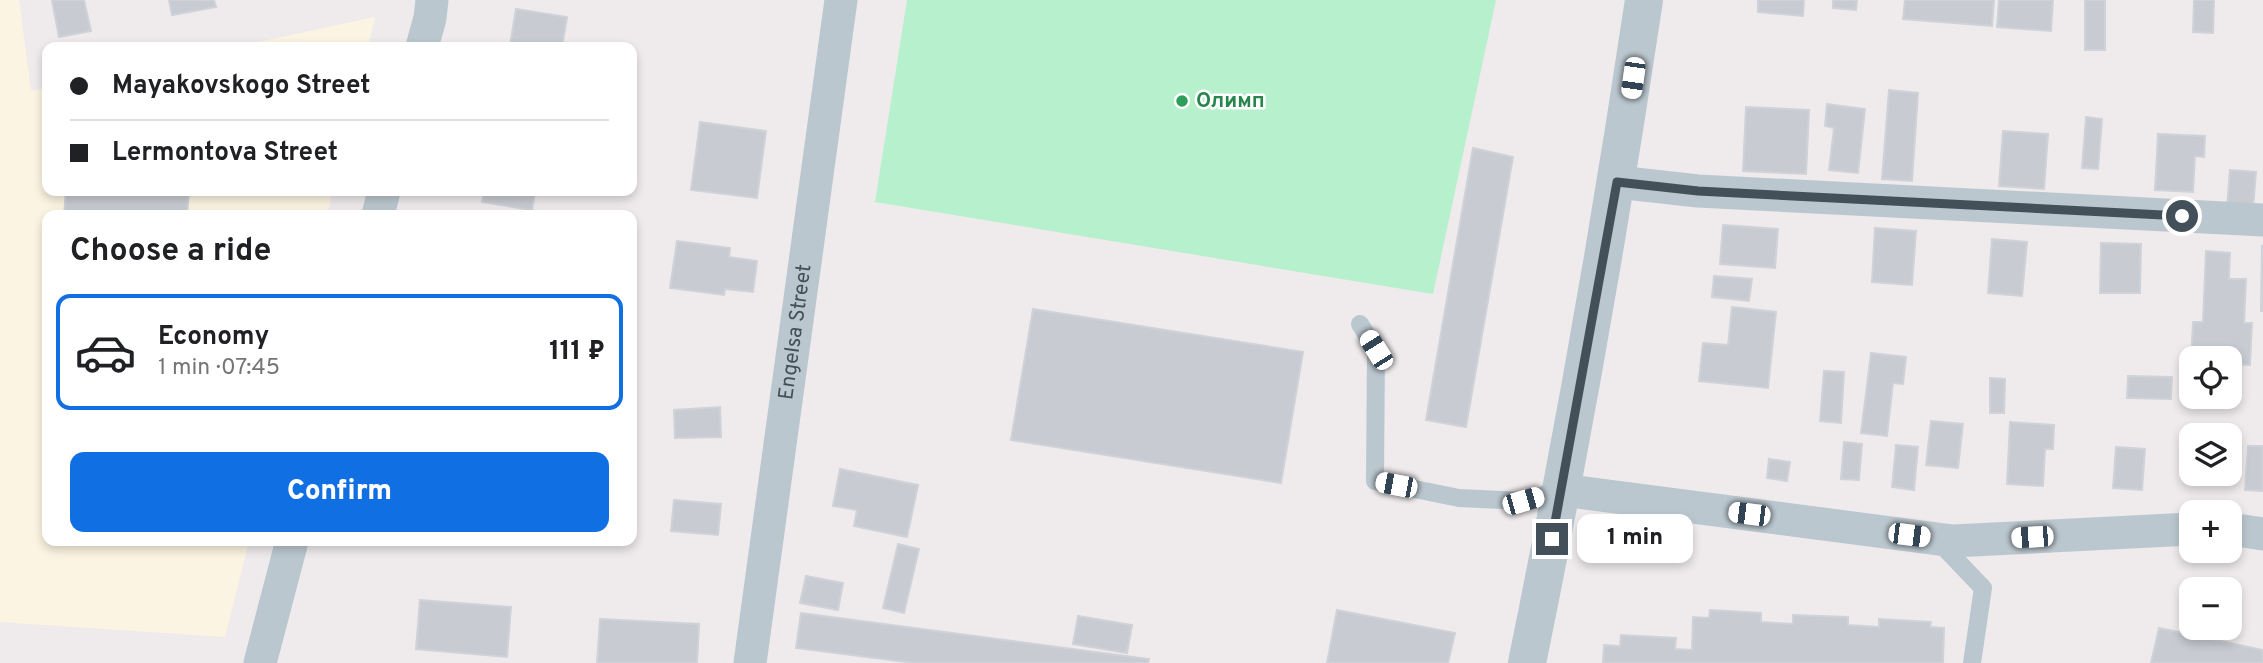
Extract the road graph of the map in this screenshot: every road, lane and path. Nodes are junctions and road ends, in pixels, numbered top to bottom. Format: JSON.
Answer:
{"nodes":[{"id":1,"x":432,"y":0,"type":"edge"},
{"id":2,"x":841,"y":0,"type":"edge"},
{"id":3,"x":1644,"y":0,"type":"edge"},
{"id":4,"x":423,"y":42,"type":"edge"},
{"id":5,"x":1617,"y":182,"type":"junction"},
{"id":6,"x":2263,"y":220,"type":"edge"},
{"id":7,"x":1360,"y":324,"type":"dead end"},
{"id":8,"x":1562,"y":490,"type":"junction"},
{"id":9,"x":2179,"y":530,"type":"edge"},
{"id":10,"x":2242,"y":530,"type":"edge"},
{"id":11,"x":2263,"y":534,"type":"edge"},
{"id":12,"x":1936,"y":538,"type":"junction"},
{"id":13,"x":291,"y":546,"type":"edge"},
{"id":14,"x":260,"y":663,"type":"edge"},
{"id":15,"x":750,"y":663,"type":"edge"},
{"id":16,"x":1527,"y":663,"type":"edge"},
{"id":17,"x":1972,"y":663,"type":"edge"}],
"edges":[{"from":1,"to":4,"type":"street"},
{"from":2,"to":15,"type":"street","name":"Engelsa Street"},
{"from":3,"to":5,"type":"street"},
{"from":5,"to":6,"type":"street"},
{"from":5,"to":8,"type":"street"},
{"from":7,"to":8,"type":"lane"},
{"from":8,"to":12,"type":"street"},
{"from":8,"to":16,"type":"street"},
{"from":9,"to":12,"type":"street"},
{"from":10,"to":11,"type":"street"},
{"from":12,"to":17,"type":"lane"},
{"from":13,"to":14,"type":"street"}]}
